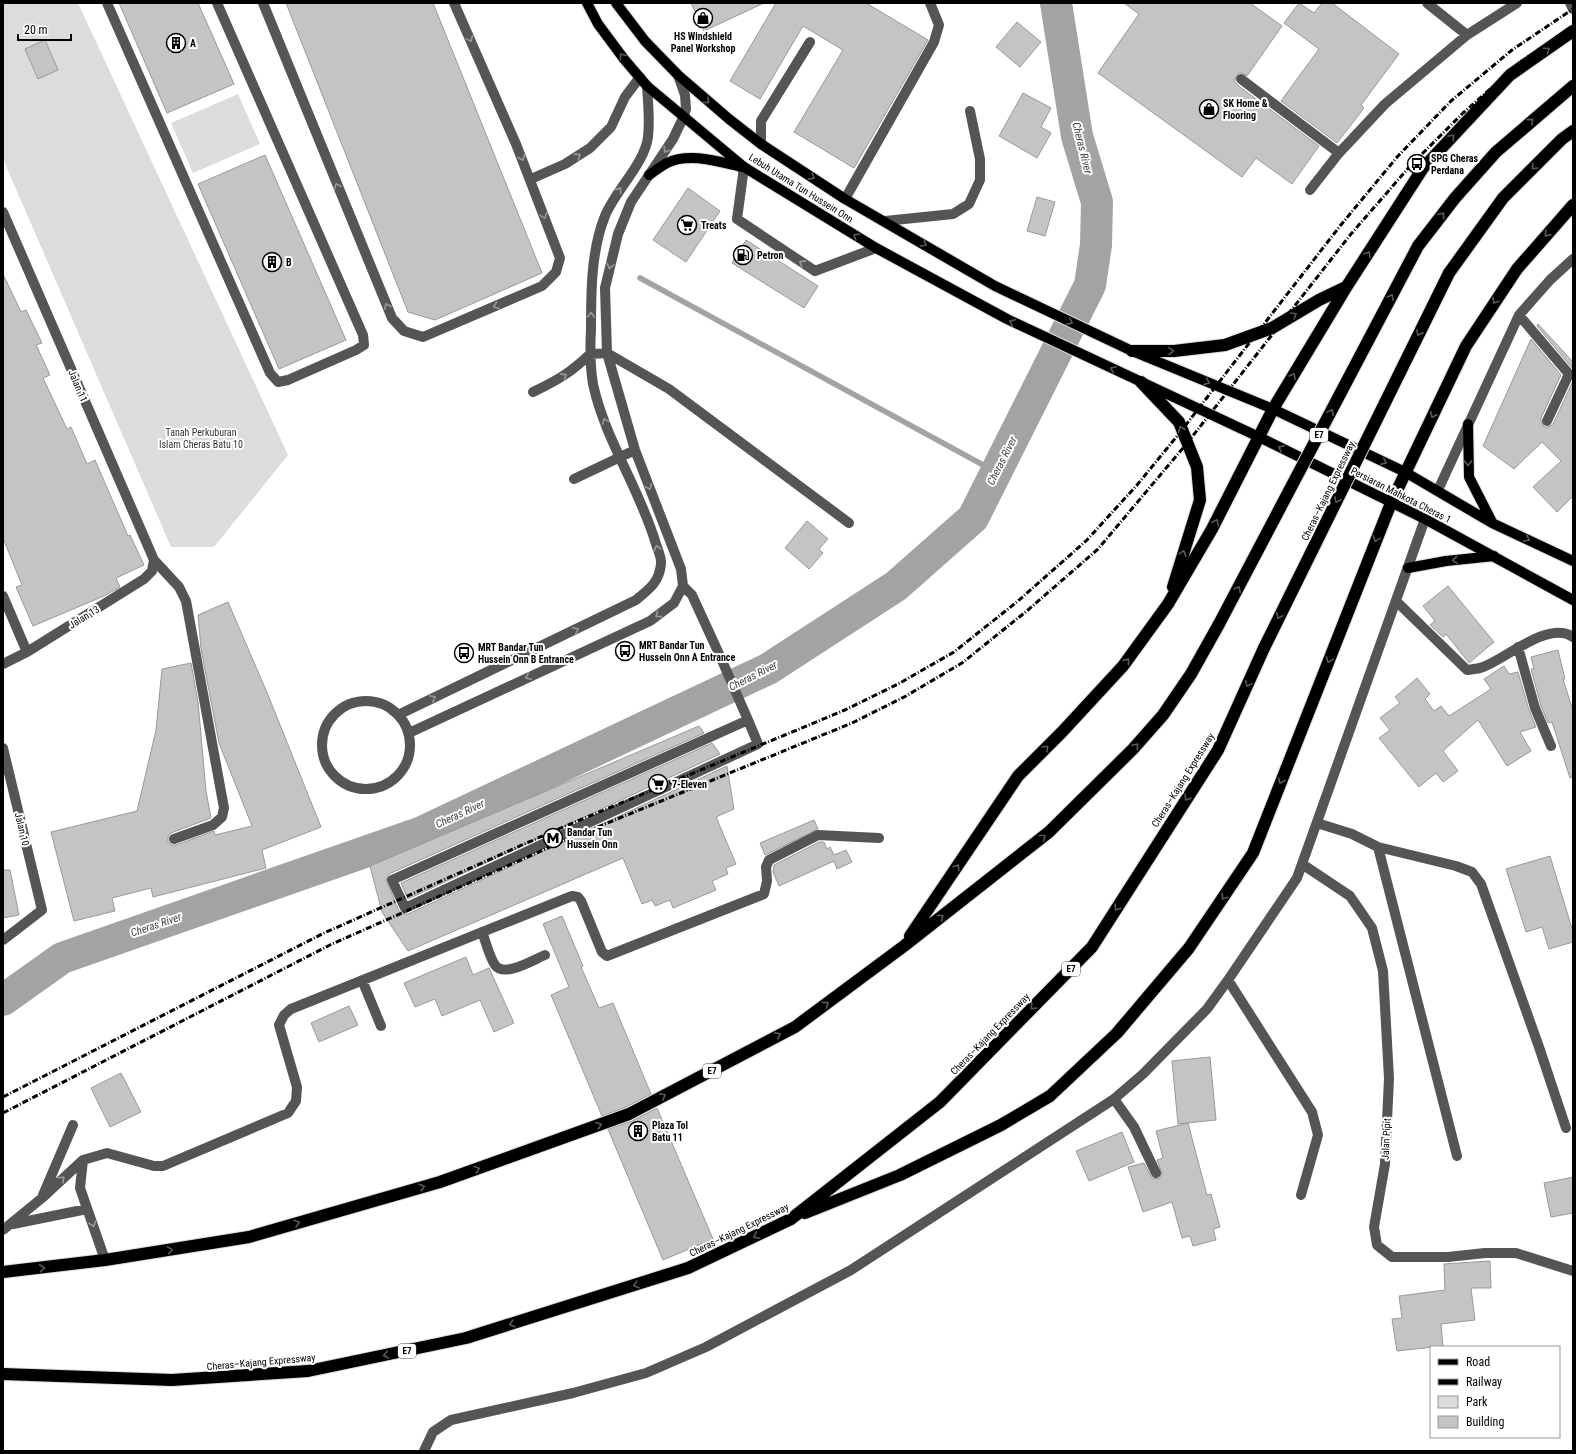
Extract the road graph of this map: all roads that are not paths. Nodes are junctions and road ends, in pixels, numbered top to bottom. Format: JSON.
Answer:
{"nodes":[{"id":1,"x":107,"y":3,"type":"edge"},
{"id":2,"x":217,"y":3,"type":"edge"},
{"id":3,"x":263,"y":3,"type":"edge"},
{"id":4,"x":454,"y":3,"type":"edge"},
{"id":5,"x":587,"y":3,"type":"edge"},
{"id":6,"x":616,"y":3,"type":"edge"},
{"id":7,"x":930,"y":3,"type":"edge"},
{"id":8,"x":1427,"y":3,"type":"edge"},
{"id":9,"x":1517,"y":3,"type":"edge"},
{"id":10,"x":1570,"y":3,"type":"edge"},
{"id":11,"x":1573,"y":9,"type":"edge"},
{"id":12,"x":1573,"y":31,"type":"edge"},
{"id":13,"x":1467,"y":35,"type":"junction"},
{"id":14,"x":810,"y":42,"type":"dead end"},
{"id":15,"x":678,"y":75,"type":"junction"},
{"id":16,"x":640,"y":77,"type":"junction"},
{"id":17,"x":1241,"y":79,"type":"dead end"},
{"id":18,"x":647,"y":86,"type":"junction"},
{"id":19,"x":1573,"y":86,"type":"edge"},
{"id":20,"x":970,"y":111,"type":"dead end"},
{"id":21,"x":684,"y":116,"type":"junction"},
{"id":22,"x":1573,"y":131,"type":"edge"},
{"id":23,"x":761,"y":144,"type":"junction"},
{"id":24,"x":1339,"y":154,"type":"junction"},
{"id":25,"x":744,"y":167,"type":"junction"},
{"id":26,"x":649,"y":175,"type":"junction"},
{"id":27,"x":531,"y":179,"type":"junction"},
{"id":28,"x":1310,"y":190,"type":"dead end"},
{"id":29,"x":845,"y":199,"type":"junction"},
{"id":30,"x":1573,"y":205,"type":"edge"},
{"id":31,"x":3,"y":212,"type":"edge"},
{"id":32,"x":885,"y":221,"type":"junction"},
{"id":33,"x":876,"y":248,"type":"junction"},
{"id":34,"x":1573,"y":259,"type":"edge"},
{"id":35,"x":1347,"y":286,"type":"junction"},
{"id":36,"x":1519,"y":315,"type":"junction"},
{"id":37,"x":1090,"y":332,"type":"joint"},
{"id":38,"x":1132,"y":351,"type":"junction"},
{"id":39,"x":607,"y":353,"type":"junction"},
{"id":40,"x":590,"y":354,"type":"junction"},
{"id":41,"x":1084,"y":356,"type":"joint"},
{"id":42,"x":1141,"y":382,"type":"junction"},
{"id":43,"x":533,"y":392,"type":"dead end"},
{"id":44,"x":1273,"y":409,"type":"junction"},
{"id":45,"x":1547,"y":421,"type":"dead end"},
{"id":46,"x":1468,"y":424,"type":"junction"},
{"id":47,"x":1259,"y":437,"type":"junction"},
{"id":48,"x":635,"y":450,"type":"junction"},
{"id":49,"x":620,"y":457,"type":"junction"},
{"id":50,"x":1405,"y":472,"type":"junction"},
{"id":51,"x":574,"y":479,"type":"dead end"},
{"id":52,"x":1438,"y":490,"type":"junction"},
{"id":53,"x":1391,"y":503,"type":"junction"},
{"id":54,"x":1425,"y":519,"type":"junction"},
{"id":55,"x":1492,"y":522,"type":"junction"},
{"id":56,"x":848,"y":523,"type":"dead end"},
{"id":57,"x":1494,"y":556,"type":"junction"},
{"id":58,"x":154,"y":560,"type":"junction"},
{"id":59,"x":1573,"y":561,"type":"edge"},
{"id":60,"x":1408,"y":568,"type":"junction"},
{"id":61,"x":683,"y":586,"type":"junction"},
{"id":62,"x":3,"y":596,"type":"edge"},
{"id":63,"x":1573,"y":600,"type":"edge"},
{"id":64,"x":1396,"y":601,"type":"junction"},
{"id":65,"x":1168,"y":604,"type":"junction"},
{"id":66,"x":1573,"y":637,"type":"edge"},
{"id":67,"x":1518,"y":647,"type":"junction"},
{"id":68,"x":27,"y":652,"type":"junction"},
{"id":69,"x":3,"y":664,"type":"edge"},
{"id":70,"x":398,"y":715,"type":"junction"},
{"id":71,"x":748,"y":720,"type":"junction"},
{"id":72,"x":409,"y":733,"type":"junction"},
{"id":73,"x":1551,"y":746,"type":"dead end"},
{"id":74,"x":3,"y":748,"type":"edge"},
{"id":75,"x":4,"y":760,"type":"edge"},
{"id":76,"x":1317,"y":823,"type":"junction"},
{"id":77,"x":879,"y":838,"type":"dead end"},
{"id":78,"x":174,"y":839,"type":"dead end"},
{"id":79,"x":1378,"y":847,"type":"junction"},
{"id":80,"x":1302,"y":864,"type":"junction"},
{"id":81,"x":482,"y":932,"type":"junction"},
{"id":82,"x":3,"y":940,"type":"edge"},
{"id":83,"x":904,"y":946,"type":"junction"},
{"id":84,"x":545,"y":955,"type":"dead end"},
{"id":85,"x":362,"y":980,"type":"junction"},
{"id":86,"x":1228,"y":980,"type":"junction"},
{"id":87,"x":381,"y":1026,"type":"dead end"},
{"id":88,"x":1114,"y":1099,"type":"junction"},
{"id":89,"x":73,"y":1125,"type":"dead end"},
{"id":90,"x":1566,"y":1128,"type":"dead end"},
{"id":91,"x":1457,"y":1156,"type":"dead end"},
{"id":92,"x":83,"y":1160,"type":"junction"},
{"id":93,"x":1156,"y":1173,"type":"dead end"},
{"id":94,"x":1301,"y":1195,"type":"dead end"},
{"id":95,"x":42,"y":1198,"type":"junction"},
{"id":96,"x":87,"y":1209,"type":"junction"},
{"id":97,"x":791,"y":1219,"type":"junction"},
{"id":98,"x":7,"y":1227,"type":"edge"},
{"id":99,"x":105,"y":1260,"type":"junction"},
{"id":100,"x":1573,"y":1271,"type":"edge"},
{"id":101,"x":3,"y":1272,"type":"edge"},
{"id":102,"x":3,"y":1374,"type":"edge"},
{"id":103,"x":424,"y":1451,"type":"edge"}],
"edges":[{"from":1,"to":2,"type":"street"},
{"from":27,"to":3,"type":"street","one_way":true},
{"from":4,"to":27,"type":"street","one_way":true},
{"from":16,"to":5,"type":"main road","name":"Lebuh Utama Tun Hussein Onn","one_way":true},
{"from":6,"to":15,"type":"main road","name":"Lebuh Utama Tun Hussein Onn"},
{"from":7,"to":29,"type":"street"},
{"from":8,"to":13,"type":"street"},
{"from":9,"to":13,"type":"street"},
{"from":10,"to":11,"type":"street"},
{"from":35,"to":12,"type":"highway","one_way":true},
{"from":13,"to":24,"type":"street"},
{"from":14,"to":23,"type":"street"},
{"from":15,"to":21,"type":"street"},
{"from":15,"to":23,"type":"main road","name":"Lebuh Utama Tun Hussein Onn","one_way":true},
{"from":16,"to":18,"type":"main road","name":"Lebuh Utama Tun Hussein Onn"},
{"from":27,"to":16,"type":"street","one_way":true},
{"from":17,"to":24,"type":"street"},
{"from":18,"to":21,"type":"main road","name":"Lebuh Utama Tun Hussein Onn"},
{"from":40,"to":18,"type":"street","one_way":true},
{"from":83,"to":19,"type":"highway","number":"E7","one_way":true,"bridge":true},
{"from":20,"to":32,"type":"street"},
{"from":21,"to":25,"type":"main road","name":"Lebuh Utama Tun Hussein Onn"},
{"from":21,"to":26,"type":"street","one_way":true},
{"from":22,"to":97,"type":"highway","name":"Cheras–Kajang Expressway","number":"E7","one_way":true,"bridge":true},
{"from":23,"to":29,"type":"main road","name":"Lebuh Utama Tun Hussein Onn","one_way":true},
{"from":24,"to":28,"type":"street"},
{"from":25,"to":26,"type":"main road"},
{"from":33,"to":25,"type":"main road","name":"Lebuh Utama Tun Hussein Onn","one_way":true},
{"from":33,"to":25,"type":"street","one_way":true},
{"from":26,"to":39,"type":"street","one_way":true},
{"from":29,"to":32,"type":"main road","name":"Lebuh Utama Tun Hussein Onn"},
{"from":30,"to":50,"type":"highway","one_way":true},
{"from":31,"to":58,"type":"street","name":"Jalan 11"},
{"from":32,"to":37,"type":"main road","name":"Lebuh Utama Tun Hussein Onn","one_way":true},
{"from":41,"to":33,"type":"main road","name":"Lebuh Utama Tun Hussein Onn","one_way":true},
{"from":34,"to":36,"type":"street"},
{"from":38,"to":35,"type":"highway","one_way":true},
{"from":44,"to":35,"type":"highway","one_way":true},
{"from":36,"to":45,"type":"street"},
{"from":36,"to":46,"type":"street"},
{"from":37,"to":38,"type":"main road","name":"Persiaran Mahkota Cheras 1"},
{"from":38,"to":44,"type":"main road","name":"Persiaran Mahkota Cheras 1","one_way":true},
{"from":39,"to":40,"type":"street"},
{"from":39,"to":48,"type":"street"},
{"from":39,"to":56,"type":"street"},
{"from":43,"to":40,"type":"street","one_way":true},
{"from":49,"to":40,"type":"street","one_way":true},
{"from":42,"to":41,"type":"main road","name":"Persiaran Mahkota Cheras 1","one_way":true},
{"from":42,"to":47,"type":"main road","name":"Persiaran Mahkota Cheras 1"},
{"from":65,"to":42,"type":"highway","one_way":true},
{"from":44,"to":47,"type":"highway"},
{"from":44,"to":50,"type":"main road","name":"Persiaran Mahkota Cheras 1","one_way":true},
{"from":46,"to":52,"type":"street"},
{"from":46,"to":55,"type":"main road","one_way":true},
{"from":53,"to":47,"type":"main road","name":"Persiaran Mahkota Cheras 1","one_way":true},
{"from":65,"to":47,"type":"highway","one_way":true},
{"from":48,"to":49,"type":"street"},
{"from":48,"to":61,"type":"street","one_way":true},
{"from":49,"to":51,"type":"street"},
{"from":70,"to":49,"type":"street","one_way":true},
{"from":50,"to":52,"type":"main road","name":"Persiaran Mahkota Cheras 1"},
{"from":50,"to":53,"type":"highway"},
{"from":52,"to":55,"type":"main road","name":"Persiaran Mahkota Cheras 1"},
{"from":53,"to":54,"type":"main road","name":"Persiaran Mahkota Cheras 1"},
{"from":53,"to":97,"type":"highway","one_way":true},
{"from":54,"to":57,"type":"main road","name":"Persiaran Mahkota Cheras 1"},
{"from":54,"to":60,"type":"street"},
{"from":55,"to":59,"type":"main road","name":"Persiaran Mahkota Cheras 1","one_way":true},
{"from":57,"to":60,"type":"main road","one_way":true},
{"from":57,"to":63,"type":"main road","name":"Persiaran Mahkota Cheras 1"},
{"from":58,"to":68,"type":"street","name":"Jalan 13"},
{"from":58,"to":78,"type":"street"},
{"from":60,"to":64,"type":"street"},
{"from":61,"to":71,"type":"street"},
{"from":61,"to":72,"type":"street","one_way":true},
{"from":62,"to":68,"type":"street"},
{"from":64,"to":67,"type":"street"},
{"from":64,"to":76,"type":"street"},
{"from":83,"to":65,"type":"highway","one_way":true},
{"from":66,"to":67,"type":"street"},
{"from":67,"to":73,"type":"street"},
{"from":68,"to":69,"type":"street","name":"Jalan 13"},
{"from":70,"to":72,"type":"street"},
{"from":70,"to":72,"type":"street"},
{"from":71,"to":71,"type":"street"},
{"from":74,"to":75,"type":"street","name":"Jalan 10"},
{"from":75,"to":82,"type":"street","name":"Jalan 10"},
{"from":76,"to":79,"type":"street"},
{"from":76,"to":80,"type":"street"},
{"from":77,"to":81,"type":"street"},
{"from":79,"to":90,"type":"street"},
{"from":79,"to":91,"type":"street"},
{"from":80,"to":86,"type":"street"},
{"from":80,"to":100,"type":"street","name":"Jalan Pipit"},
{"from":81,"to":84,"type":"street"},
{"from":81,"to":85,"type":"street"},
{"from":99,"to":83,"type":"highway","number":"E7","one_way":true},
{"from":85,"to":87,"type":"street"},
{"from":85,"to":92,"type":"street"},
{"from":86,"to":88,"type":"street"},
{"from":86,"to":94,"type":"street"},
{"from":88,"to":93,"type":"street"},
{"from":88,"to":103,"type":"street"},
{"from":89,"to":95,"type":"street"},
{"from":95,"to":92,"type":"street","one_way":true},
{"from":92,"to":96,"type":"street"},
{"from":95,"to":98,"type":"street"},
{"from":96,"to":98,"type":"street"},
{"from":96,"to":99,"type":"street","one_way":true},
{"from":97,"to":102,"type":"highway","name":"Cheras–Kajang Expressway","number":"E7","one_way":true},
{"from":101,"to":99,"type":"highway","number":"E7","one_way":true}]}
